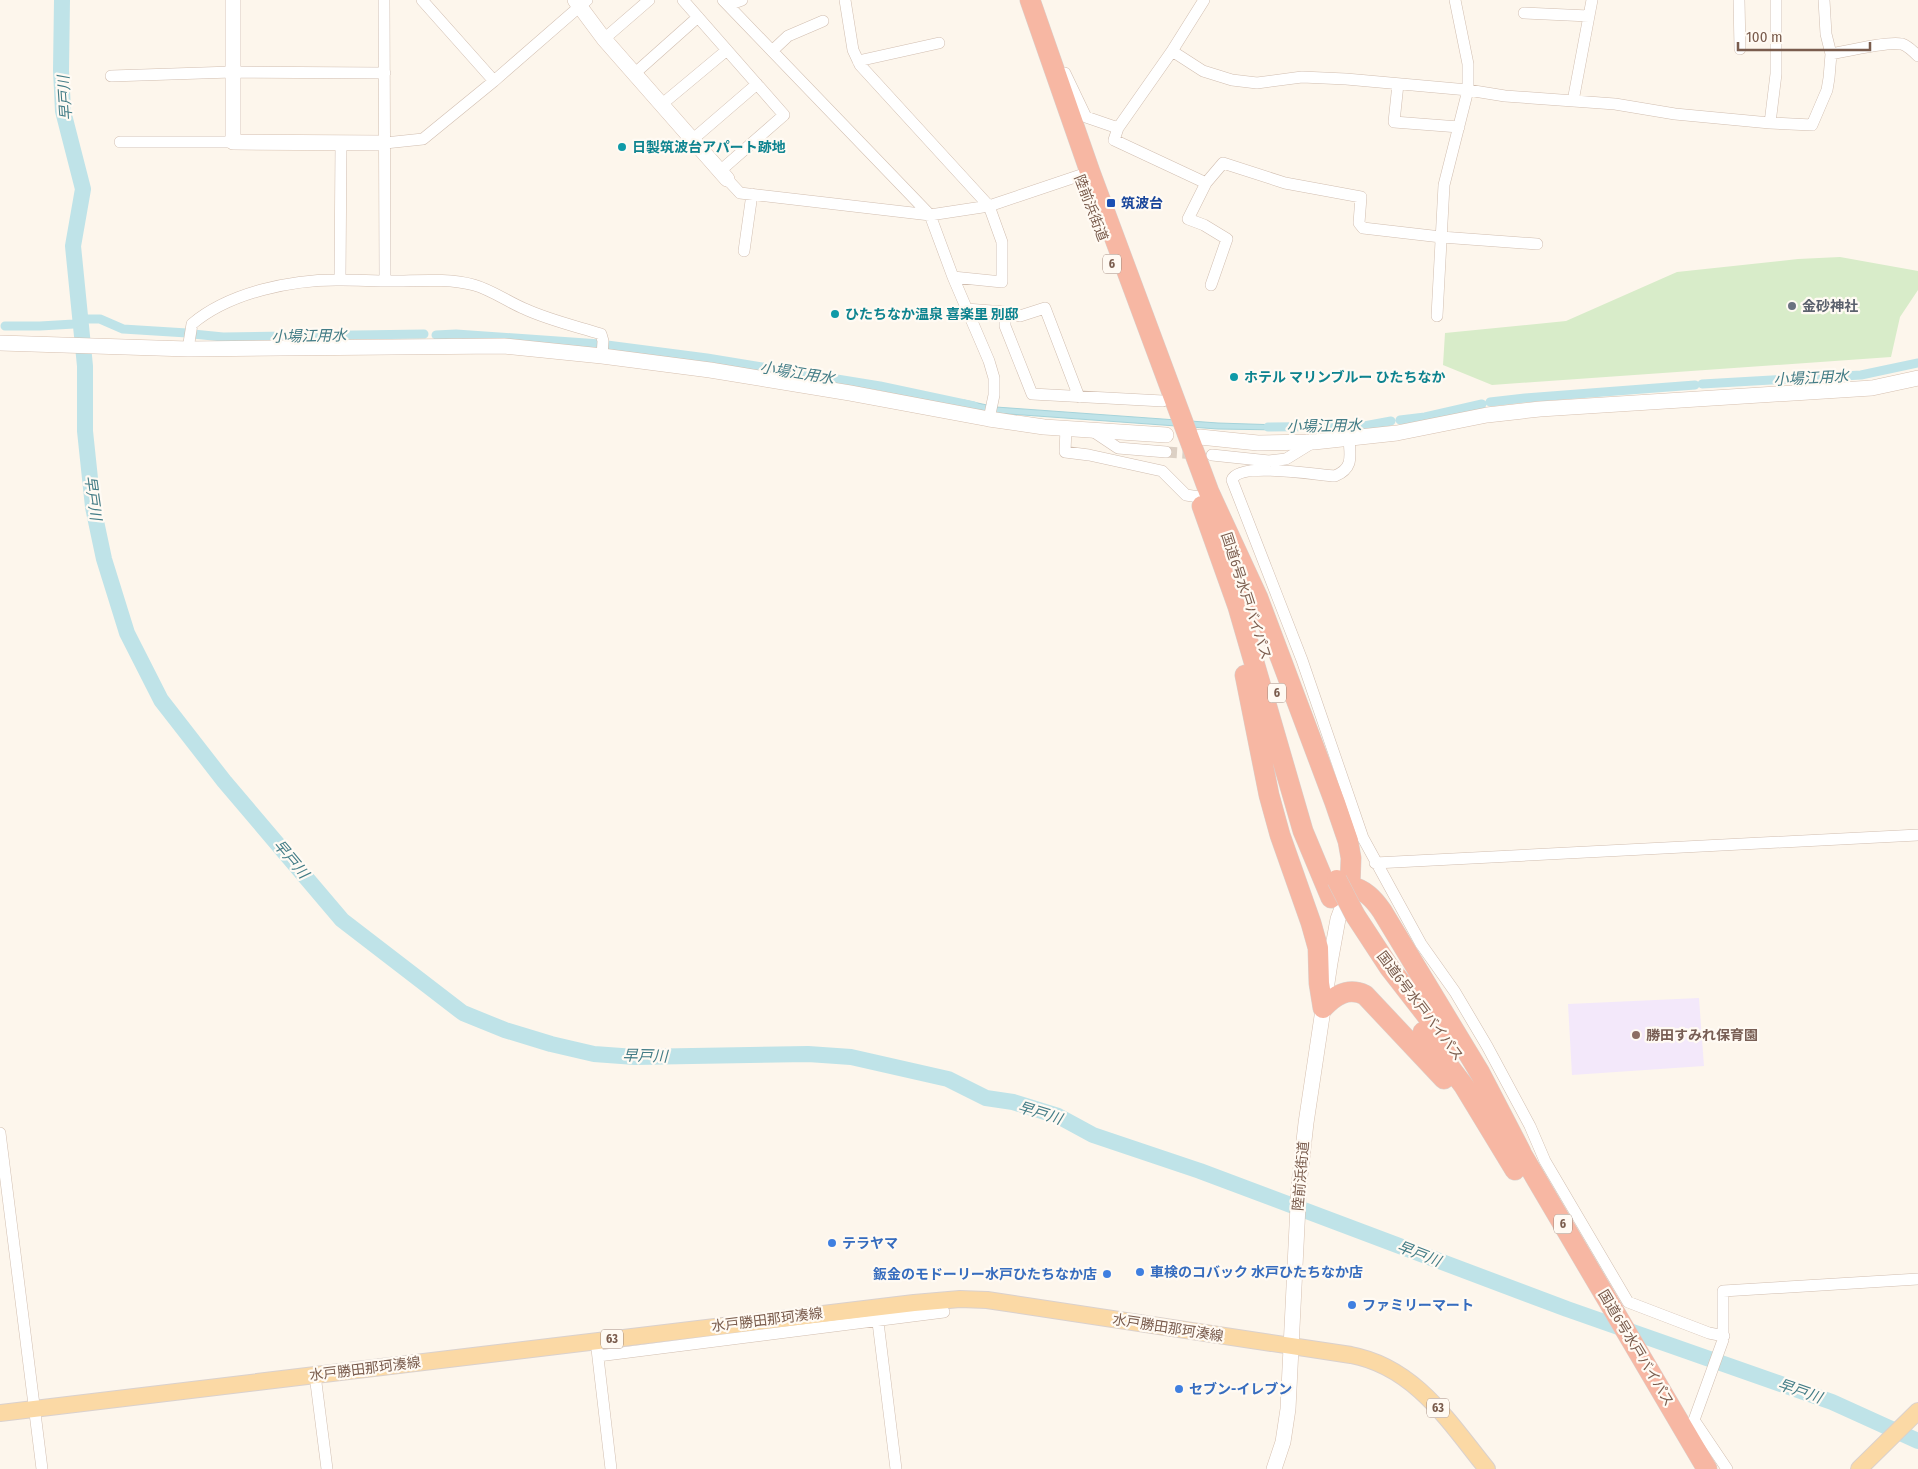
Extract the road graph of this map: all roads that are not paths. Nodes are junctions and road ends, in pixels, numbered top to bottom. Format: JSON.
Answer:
{"nodes":[{"id":1,"x":233,"y":0,"type":"edge"},
{"id":2,"x":384,"y":0,"type":"edge"},
{"id":3,"x":422,"y":0,"type":"edge"},
{"id":4,"x":649,"y":0,"type":"edge"},
{"id":5,"x":683,"y":0,"type":"edge"},
{"id":6,"x":742,"y":0,"type":"edge"},
{"id":7,"x":845,"y":0,"type":"edge"},
{"id":8,"x":1018,"y":0,"type":"edge"},
{"id":9,"x":1030,"y":0,"type":"edge"},
{"id":10,"x":1203,"y":0,"type":"edge"},
{"id":11,"x":1455,"y":0,"type":"edge"},
{"id":12,"x":1592,"y":0,"type":"edge"},
{"id":13,"x":1739,"y":0,"type":"edge"},
{"id":14,"x":1776,"y":0,"type":"edge"},
{"id":15,"x":1824,"y":0,"type":"edge"},
{"id":16,"x":581,"y":2,"type":"edge"},
{"id":17,"x":725,"y":3,"type":"edge"},
{"id":18,"x":1524,"y":13,"type":"dead end"},
{"id":19,"x":1589,"y":16,"type":"junction"},
{"id":20,"x":698,"y":17,"type":"junction"},
{"id":21,"x":823,"y":21,"type":"dead end"},
{"id":22,"x":604,"y":39,"type":"junction"},
{"id":23,"x":939,"y":43,"type":"dead end"},
{"id":24,"x":1740,"y":49,"type":"dead end"},
{"id":25,"x":727,"y":50,"type":"junction"},
{"id":26,"x":772,"y":51,"type":"junction"},
{"id":27,"x":1172,"y":51,"type":"junction"},
{"id":28,"x":1831,"y":54,"type":"junction"},
{"id":29,"x":1918,"y":56,"type":"edge"},
{"id":30,"x":858,"y":61,"type":"junction"},
{"id":31,"x":232,"y":72,"type":"junction"},
{"id":32,"x":385,"y":73,"type":"junction"},
{"id":33,"x":634,"y":74,"type":"junction"},
{"id":34,"x":112,"y":76,"type":"dead end"},
{"id":35,"x":1056,"y":76,"type":"junction"},
{"id":36,"x":494,"y":81,"type":"junction"},
{"id":37,"x":757,"y":84,"type":"junction"},
{"id":38,"x":1398,"y":84,"type":"junction"},
{"id":39,"x":1468,"y":90,"type":"junction"},
{"id":40,"x":1573,"y":101,"type":"junction"},
{"id":41,"x":661,"y":105,"type":"junction"},
{"id":42,"x":1770,"y":123,"type":"junction"},
{"id":43,"x":1459,"y":127,"type":"junction"},
{"id":44,"x":1118,"y":128,"type":"junction"},
{"id":45,"x":692,"y":140,"type":"junction"},
{"id":46,"x":120,"y":142,"type":"dead end"},
{"id":47,"x":233,"y":142,"type":"junction"},
{"id":48,"x":341,"y":143,"type":"junction"},
{"id":49,"x":385,"y":143,"type":"junction"},
{"id":50,"x":1084,"y":174,"type":"junction"},
{"id":51,"x":723,"y":175,"type":"junction"},
{"id":52,"x":1206,"y":183,"type":"junction"},
{"id":53,"x":752,"y":194,"type":"junction"},
{"id":54,"x":989,"y":206,"type":"junction"},
{"id":55,"x":930,"y":215,"type":"junction"},
{"id":56,"x":1441,"y":237,"type":"junction"},
{"id":57,"x":1537,"y":244,"type":"dead end"},
{"id":58,"x":744,"y":251,"type":"dead end"},
{"id":59,"x":953,"y":277,"type":"junction"},
{"id":60,"x":340,"y":280,"type":"junction"},
{"id":61,"x":384,"y":281,"type":"junction"},
{"id":62,"x":1211,"y":285,"type":"dead end"},
{"id":63,"x":966,"y":309,"type":"junction"},
{"id":64,"x":1005,"y":312,"type":"junction"},
{"id":65,"x":1437,"y":316,"type":"dead end"},
{"id":66,"x":0,"y":343,"type":"edge"},
{"id":67,"x":188,"y":349,"type":"junction"},
{"id":68,"x":602,"y":356,"type":"junction"},
{"id":69,"x":1918,"y":378,"type":"edge"},
{"id":70,"x":1079,"y":397,"type":"junction"},
{"id":71,"x":1163,"y":401,"type":"junction"},
{"id":72,"x":989,"y":419,"type":"junction"},
{"id":73,"x":1066,"y":428,"type":"junction"},
{"id":74,"x":1091,"y":430,"type":"junction"},
{"id":75,"x":1166,"y":435,"type":"tunnel mouth"},
{"id":76,"x":1200,"y":437,"type":"tunnel mouth"},
{"id":77,"x":1349,"y":439,"type":"junction"},
{"id":78,"x":1312,"y":442,"type":"junction"},
{"id":79,"x":1166,"y":452,"type":"tunnel mouth"},
{"id":80,"x":1212,"y":456,"type":"tunnel mouth"},
{"id":81,"x":1207,"y":502,"type":"junction"},
{"id":82,"x":1210,"y":527,"type":"junction"},
{"id":83,"x":1918,"y":835,"type":"edge"},
{"id":84,"x":1356,"y":840,"type":"junction"},
{"id":85,"x":1375,"y":862,"type":"junction"},
{"id":86,"x":1386,"y":882,"type":"junction"},
{"id":87,"x":1347,"y":890,"type":"junction"},
{"id":88,"x":1323,"y":1008,"type":"junction"},
{"id":89,"x":0,"y":1133,"type":"edge"},
{"id":90,"x":1512,"y":1151,"type":"junction"},
{"id":91,"x":1918,"y":1280,"type":"edge"},
{"id":92,"x":1596,"y":1293,"type":"junction"},
{"id":93,"x":944,"y":1312,"type":"dead end"},
{"id":94,"x":877,"y":1314,"type":"junction"},
{"id":95,"x":1723,"y":1338,"type":"junction"},
{"id":96,"x":1290,"y":1347,"type":"junction"},
{"id":97,"x":597,"y":1348,"type":"junction"},
{"id":98,"x":315,"y":1375,"type":"junction"},
{"id":99,"x":35,"y":1409,"type":"junction"},
{"id":100,"x":1918,"y":1411,"type":"edge"},
{"id":101,"x":0,"y":1413,"type":"edge"},
{"id":102,"x":1690,"y":1426,"type":"junction"},
{"id":103,"x":42,"y":1469,"type":"edge"},
{"id":104,"x":327,"y":1469,"type":"edge"},
{"id":105,"x":611,"y":1469,"type":"edge"},
{"id":106,"x":896,"y":1469,"type":"edge"},
{"id":107,"x":1274,"y":1469,"type":"edge"},
{"id":108,"x":1487,"y":1469,"type":"edge"},
{"id":109,"x":1692,"y":1469,"type":"edge"},
{"id":110,"x":1707,"y":1469,"type":"edge"},
{"id":111,"x":1727,"y":1469,"type":"edge"},
{"id":112,"x":1859,"y":1469,"type":"edge"}],
"edges":[{"from":1,"to":31,"type":"street"},
{"from":2,"to":32,"type":"street"},
{"from":3,"to":36,"type":"street"},
{"from":4,"to":22,"type":"street"},
{"from":5,"to":20,"type":"street"},
{"from":6,"to":17,"type":"street"},
{"from":7,"to":30,"type":"street"},
{"from":8,"to":50,"type":"highway","name":"陸前浜街道","number":"6"},
{"from":9,"to":35,"type":"highway","name":"陸前浜街道","number":"6"},
{"from":10,"to":27,"type":"street"},
{"from":11,"to":39,"type":"street"},
{"from":12,"to":19,"type":"street"},
{"from":13,"to":24,"type":"street"},
{"from":14,"to":42,"type":"street"},
{"from":15,"to":28,"type":"street"},
{"from":16,"to":22,"type":"street"},
{"from":16,"to":36,"type":"street"},
{"from":17,"to":26,"type":"street"},
{"from":18,"to":19,"type":"street"},
{"from":19,"to":40,"type":"street"},
{"from":20,"to":25,"type":"street"},
{"from":20,"to":33,"type":"street"},
{"from":21,"to":26,"type":"street"},
{"from":22,"to":33,"type":"street"},
{"from":23,"to":30,"type":"street"},
{"from":25,"to":37,"type":"street"},
{"from":25,"to":41,"type":"street"},
{"from":26,"to":55,"type":"street"},
{"from":27,"to":38,"type":"street"},
{"from":27,"to":44,"type":"street"},
{"from":28,"to":29,"type":"street"},
{"from":28,"to":42,"type":"street"},
{"from":30,"to":54,"type":"street"},
{"from":31,"to":32,"type":"street"},
{"from":31,"to":34,"type":"street"},
{"from":31,"to":47,"type":"street"},
{"from":32,"to":49,"type":"street"},
{"from":33,"to":41,"type":"street"},
{"from":35,"to":44,"type":"street"},
{"from":35,"to":50,"type":"highway","name":"陸前浜街道","number":"6"},
{"from":36,"to":49,"type":"street"},
{"from":37,"to":45,"type":"street"},
{"from":37,"to":51,"type":"street"},
{"from":38,"to":39,"type":"street"},
{"from":38,"to":43,"type":"street"},
{"from":39,"to":40,"type":"street"},
{"from":39,"to":43,"type":"street"},
{"from":40,"to":42,"type":"street"},
{"from":41,"to":45,"type":"street"},
{"from":43,"to":56,"type":"street"},
{"from":44,"to":52,"type":"street"},
{"from":45,"to":51,"type":"street"},
{"from":46,"to":47,"type":"street"},
{"from":47,"to":48,"type":"street"},
{"from":48,"to":49,"type":"street"},
{"from":48,"to":60,"type":"street"},
{"from":49,"to":61,"type":"street"},
{"from":50,"to":54,"type":"street"},
{"from":50,"to":71,"type":"highway","name":"陸前浜街道","number":"6"},
{"from":50,"to":81,"type":"highway","name":"陸前浜街道","number":"6"},
{"from":51,"to":53,"type":"street"},
{"from":52,"to":56,"type":"street"},
{"from":52,"to":62,"type":"street"},
{"from":53,"to":55,"type":"street"},
{"from":53,"to":58,"type":"street"},
{"from":54,"to":55,"type":"street"},
{"from":54,"to":59,"type":"street"},
{"from":55,"to":59,"type":"street"},
{"from":56,"to":57,"type":"street"},
{"from":56,"to":65,"type":"street"},
{"from":59,"to":63,"type":"street"},
{"from":60,"to":61,"type":"street"},
{"from":60,"to":67,"type":"street"},
{"from":61,"to":68,"type":"street"},
{"from":63,"to":64,"type":"street"},
{"from":63,"to":72,"type":"street"},
{"from":64,"to":70,"type":"street"},
{"from":64,"to":70,"type":"street"},
{"from":66,"to":67,"type":"street"},
{"from":67,"to":68,"type":"street"},
{"from":68,"to":72,"type":"street"},
{"from":69,"to":77,"type":"street"},
{"from":70,"to":71,"type":"street"},
{"from":71,"to":81,"type":"highway","name":"陸前浜街道","number":"6"},
{"from":72,"to":73,"type":"street"},
{"from":73,"to":74,"type":"street"},
{"from":73,"to":81,"type":"street"},
{"from":74,"to":75,"type":"street"},
{"from":74,"to":79,"type":"street"},
{"from":76,"to":78,"type":"street"},
{"from":77,"to":78,"type":"street"},
{"from":77,"to":84,"type":"street"},
{"from":78,"to":80,"type":"street"},
{"from":81,"to":82,"type":"highway","name":"陸前浜街道","number":"6"},
{"from":81,"to":84,"type":"highway"},
{"from":81,"to":87,"type":"highway","name":"国道6号水戸バイパス","number":"6"},
{"from":82,"to":87,"type":"highway","name":"国道6号水戸バイパス","number":"6"},
{"from":82,"to":88,"type":"highway"},
{"from":83,"to":85,"type":"street"},
{"from":84,"to":85,"type":"street"},
{"from":84,"to":87,"type":"highway"},
{"from":85,"to":86,"type":"street"},
{"from":86,"to":87,"type":"street"},
{"from":86,"to":95,"type":"street"},
{"from":87,"to":88,"type":"street","name":"陸前浜街道"},
{"from":87,"to":90,"type":"highway","name":"国道6号水戸バイパス","number":"6","bridge":true},
{"from":87,"to":90,"type":"highway"},
{"from":88,"to":90,"type":"highway"},
{"from":88,"to":96,"type":"street","name":"陸前浜街道"},
{"from":89,"to":99,"type":"street"},
{"from":90,"to":92,"type":"highway","name":"国道6号水戸バイパス","number":"6"},
{"from":91,"to":95,"type":"street"},
{"from":92,"to":102,"type":"highway","name":"国道6号水戸バイパス","number":"6"},
{"from":92,"to":109,"type":"highway","name":"国道6号水戸バイパス","number":"6"},
{"from":93,"to":94,"type":"street"},
{"from":94,"to":96,"type":"main road","name":"水戸勝田那珂湊線","number":"63"},
{"from":94,"to":97,"type":"main road","name":"水戸勝田那珂湊線","number":"63"},
{"from":94,"to":106,"type":"street"},
{"from":95,"to":102,"type":"street"},
{"from":96,"to":107,"type":"street","name":"陸前浜街道"},
{"from":96,"to":108,"type":"main road","name":"水戸勝田那珂湊線","number":"63"},
{"from":97,"to":98,"type":"main road","name":"水戸勝田那珂湊線","number":"63"},
{"from":97,"to":105,"type":"street"},
{"from":98,"to":99,"type":"main road","name":"水戸勝田那珂湊線","number":"63"},
{"from":98,"to":104,"type":"street"},
{"from":99,"to":101,"type":"main road","name":"水戸勝田那珂湊線","number":"63"},
{"from":99,"to":103,"type":"street"},
{"from":100,"to":112,"type":"main road"},
{"from":102,"to":110,"type":"highway","name":"国道6号水戸バイパス","number":"6"},
{"from":102,"to":111,"type":"street"}]}
